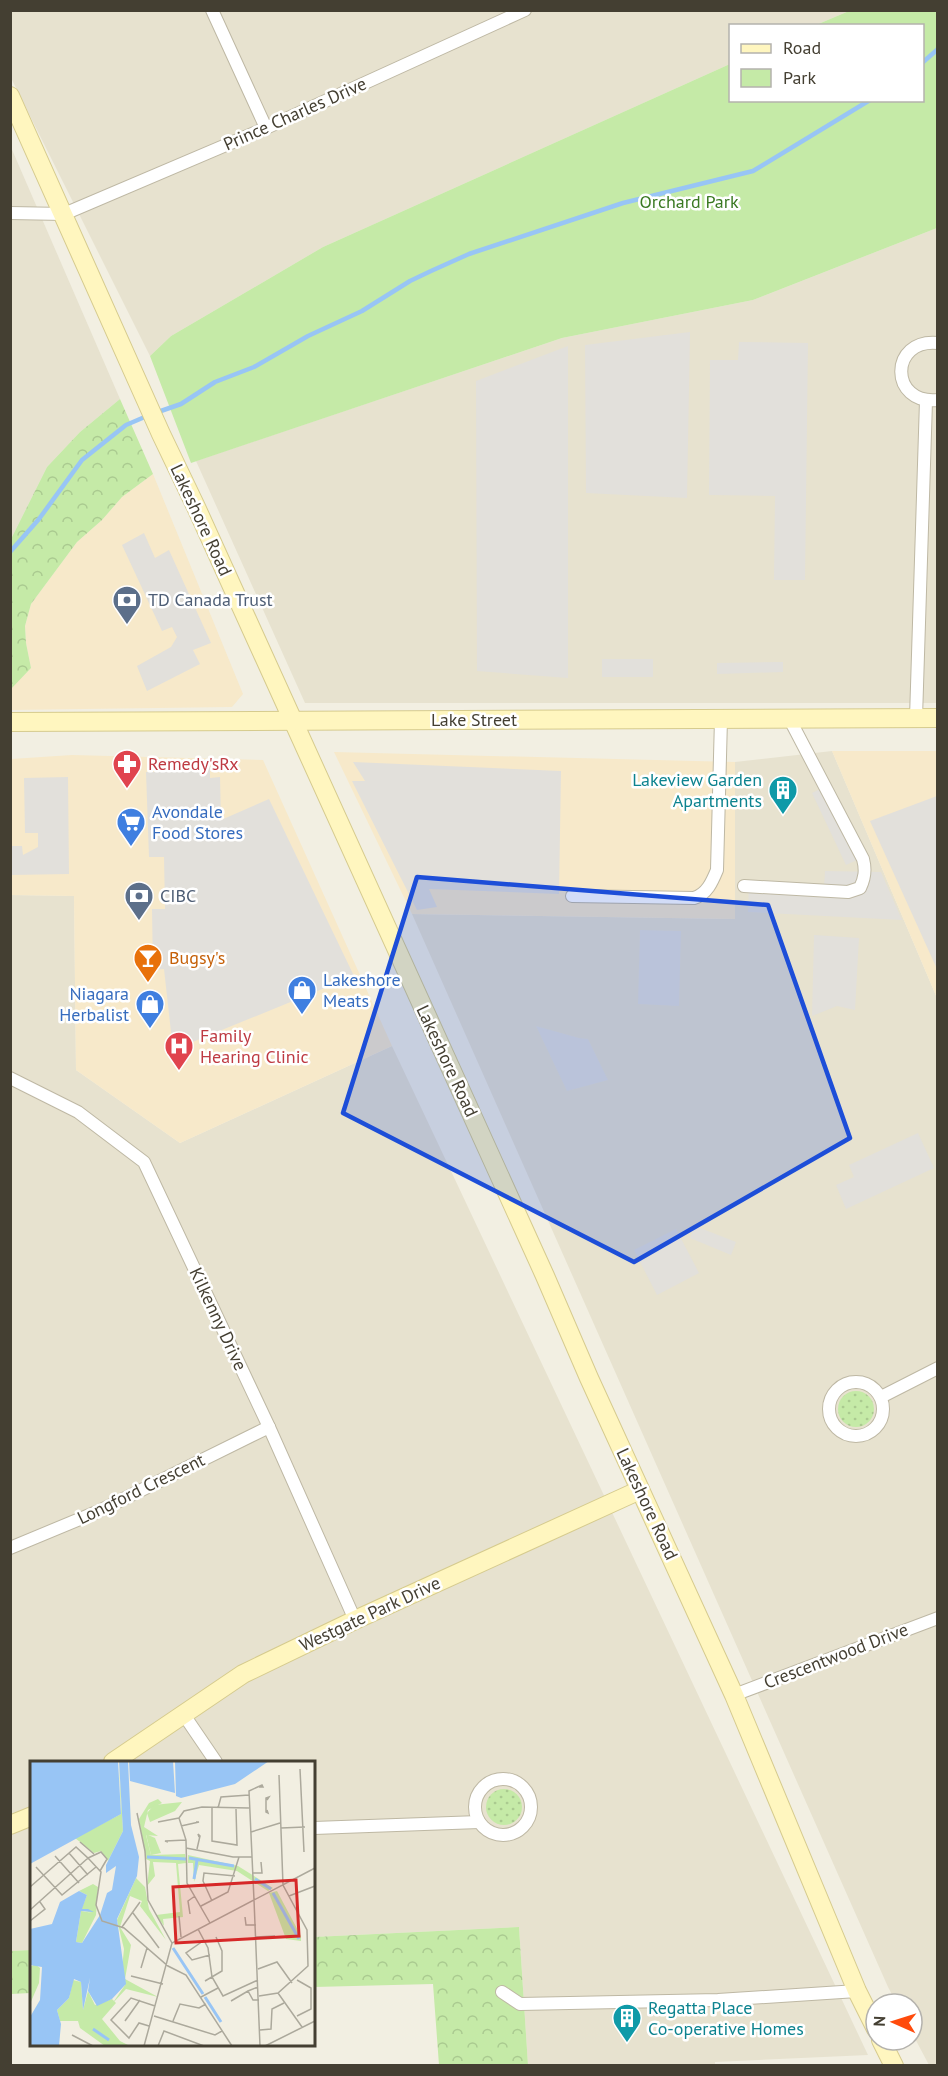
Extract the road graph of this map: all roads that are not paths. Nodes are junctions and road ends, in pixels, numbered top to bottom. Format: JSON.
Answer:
{"nodes":[{"id":1,"x":212,"y":10,"type":"edge"},
{"id":2,"x":525,"y":10,"type":"edge"},
{"id":3,"x":10,"y":96,"type":"edge"},
{"id":4,"x":266,"y":128,"type":"junction"},
{"id":5,"x":10,"y":213,"type":"edge"},
{"id":6,"x":64,"y":214,"type":"junction"},
{"id":7,"x":938,"y":343,"type":"edge"},
{"id":8,"x":932,"y":401,"type":"edge"},
{"id":9,"x":789,"y":718,"type":"junction"},
{"id":10,"x":916,"y":718,"type":"junction"},
{"id":11,"x":938,"y":718,"type":"edge"},
{"id":12,"x":722,"y":719,"type":"junction"},
{"id":13,"x":292,"y":720,"type":"junction"},
{"id":14,"x":10,"y":722,"type":"edge"},
{"id":15,"x":744,"y":886,"type":"dead end"},
{"id":16,"x":572,"y":896,"type":"dead end"},
{"id":17,"x":10,"y":1078,"type":"edge"},
{"id":18,"x":938,"y":1368,"type":"edge"},
{"id":19,"x":881,"y":1397,"type":"junction"},
{"id":20,"x":269,"y":1427,"type":"junction"},
{"id":21,"x":640,"y":1490,"type":"junction"},
{"id":22,"x":10,"y":1548,"type":"edge"},
{"id":23,"x":938,"y":1618,"type":"edge"},
{"id":24,"x":355,"y":1620,"type":"junction"},
{"id":25,"x":734,"y":1695,"type":"junction"},
{"id":26,"x":183,"y":1715,"type":"junction"},
{"id":27,"x":114,"y":1761,"type":"edge"},
{"id":28,"x":215,"y":1761,"type":"edge"},
{"id":29,"x":30,"y":1817,"type":"edge"},
{"id":30,"x":479,"y":1822,"type":"junction"},
{"id":31,"x":10,"y":1825,"type":"edge"},
{"id":32,"x":315,"y":1828,"type":"edge"},
{"id":33,"x":857,"y":1991,"type":"junction"},
{"id":34,"x":502,"y":1992,"type":"dead end"},
{"id":35,"x":864,"y":2005,"type":"edge"},
{"id":36,"x":887,"y":2052,"type":"edge"},
{"id":37,"x":894,"y":2066,"type":"edge"}],
"edges":[{"from":1,"to":4,"type":"street"},
{"from":2,"to":4,"type":"street","name":"Prince Charles Drive"},
{"from":3,"to":6,"type":"main road","name":"Lakeshore Road"},
{"from":4,"to":6,"type":"street","name":"Prince Charles Drive"},
{"from":5,"to":6,"type":"street"},
{"from":6,"to":13,"type":"main road","name":"Lakeshore Road"},
{"from":7,"to":8,"type":"street"},
{"from":8,"to":10,"type":"street"},
{"from":9,"to":10,"type":"main road","name":"Lake Street"},
{"from":9,"to":12,"type":"main road","name":"Lake Street"},
{"from":9,"to":15,"type":"street"},
{"from":10,"to":11,"type":"main road","name":"Lake Street"},
{"from":12,"to":13,"type":"main road","name":"Lake Street"},
{"from":12,"to":16,"type":"street"},
{"from":13,"to":14,"type":"main road","name":"Lake Street"},
{"from":13,"to":21,"type":"main road","name":"Lakeshore Road"},
{"from":17,"to":20,"type":"street","name":"Kilkenny Drive"},
{"from":18,"to":19,"type":"street"},
{"from":19,"to":19,"type":"street"},
{"from":20,"to":22,"type":"street","name":"Longford Crescent"},
{"from":20,"to":24,"type":"street","name":"Kilkenny Drive"},
{"from":21,"to":24,"type":"main road","name":"Westgate Park Drive"},
{"from":21,"to":25,"type":"main road","name":"Lakeshore Road"},
{"from":23,"to":25,"type":"street","name":"Crescentwood Drive"},
{"from":24,"to":26,"type":"main road","name":"Westgate Park Drive"},
{"from":25,"to":33,"type":"main road","name":"Lakeshore Road"},
{"from":26,"to":27,"type":"main road","name":"Westgate Park Drive"},
{"from":26,"to":28,"type":"street"},
{"from":29,"to":31,"type":"main road"},
{"from":30,"to":30,"type":"street"},
{"from":30,"to":32,"type":"street"},
{"from":33,"to":34,"type":"street"},
{"from":33,"to":35,"type":"main road","name":"Lakeshore Road"},
{"from":36,"to":37,"type":"main road"}]}
